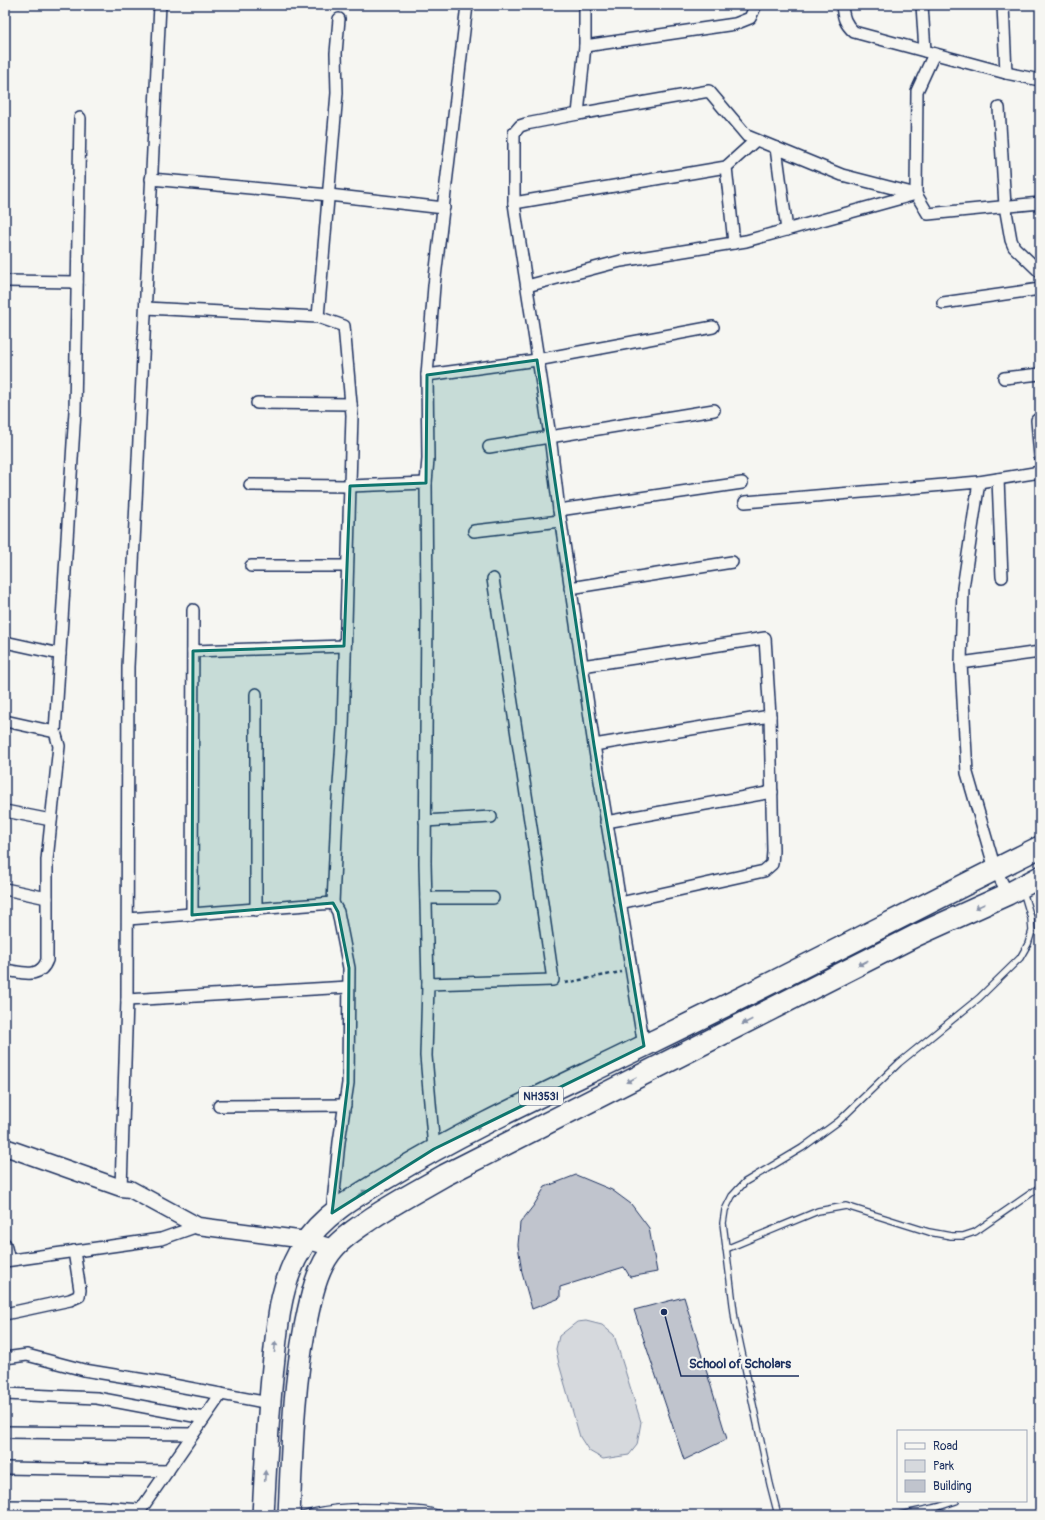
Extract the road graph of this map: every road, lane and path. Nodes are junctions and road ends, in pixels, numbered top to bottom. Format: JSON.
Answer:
{"nodes":[{"id":1,"x":160,"y":5,"type":"edge"},
{"id":2,"x":467,"y":5,"type":"edge"},
{"id":3,"x":585,"y":5,"type":"edge"},
{"id":4,"x":755,"y":5,"type":"edge"},
{"id":5,"x":842,"y":5,"type":"edge"},
{"id":6,"x":922,"y":5,"type":"edge"},
{"id":7,"x":1003,"y":5,"type":"edge"},
{"id":8,"x":339,"y":19,"type":"dead end"},
{"id":9,"x":585,"y":46,"type":"junction"},
{"id":10,"x":929,"y":53,"type":"junction"},
{"id":11,"x":1006,"y":73,"type":"junction"},
{"id":12,"x":1040,"y":80,"type":"edge"},
{"id":13,"x":999,"y":108,"type":"dead end"},
{"id":14,"x":578,"y":114,"type":"junction"},
{"id":15,"x":80,"y":118,"type":"dead end"},
{"id":16,"x":756,"y":140,"type":"junction"},
{"id":17,"x":776,"y":148,"type":"junction"},
{"id":18,"x":726,"y":167,"type":"junction"},
{"id":19,"x":151,"y":179,"type":"junction"},
{"id":20,"x":916,"y":194,"type":"junction"},
{"id":21,"x":329,"y":195,"type":"junction"},
{"id":22,"x":1040,"y":203,"type":"edge"},
{"id":23,"x":514,"y":204,"type":"junction"},
{"id":24,"x":1005,"y":206,"type":"junction"},
{"id":25,"x":444,"y":208,"type":"junction"},
{"id":26,"x":787,"y":230,"type":"junction"},
{"id":27,"x":734,"y":243,"type":"junction"},
{"id":28,"x":1040,"y":272,"type":"edge"},
{"id":29,"x":5,"y":281,"type":"edge"},
{"id":30,"x":77,"y":282,"type":"junction"},
{"id":31,"x":527,"y":286,"type":"junction"},
{"id":32,"x":1040,"y":289,"type":"edge"},
{"id":33,"x":943,"y":303,"type":"dead end"},
{"id":34,"x":146,"y":308,"type":"junction"},
{"id":35,"x":318,"y":317,"type":"junction"},
{"id":36,"x":713,"y":327,"type":"dead end"},
{"id":37,"x":537,"y":360,"type":"junction"},
{"id":38,"x":1040,"y":374,"type":"edge"},
{"id":39,"x":427,"y":375,"type":"junction"},
{"id":40,"x":1004,"y":378,"type":"dead end"},
{"id":41,"x":257,"y":403,"type":"dead end"},
{"id":42,"x":351,"y":404,"type":"junction"},
{"id":43,"x":714,"y":410,"type":"dead end"},
{"id":44,"x":1037,"y":420,"type":"dead end"},
{"id":45,"x":550,"y":436,"type":"junction"},
{"id":46,"x":489,"y":447,"type":"dead end"},
{"id":47,"x":1040,"y":458,"type":"edge"},
{"id":48,"x":1040,"y":472,"type":"edge"},
{"id":49,"x":998,"y":479,"type":"junction"},
{"id":50,"x":979,"y":482,"type":"junction"},
{"id":51,"x":426,"y":483,"type":"junction"},
{"id":52,"x":742,"y":483,"type":"dead end"},
{"id":53,"x":250,"y":486,"type":"dead end"},
{"id":54,"x":350,"y":486,"type":"junction"},
{"id":55,"x":745,"y":502,"type":"dead end"},
{"id":56,"x":560,"y":515,"type":"junction"},
{"id":57,"x":474,"y":531,"type":"dead end"},
{"id":58,"x":732,"y":562,"type":"dead end"},
{"id":59,"x":251,"y":566,"type":"dead end"},
{"id":60,"x":347,"y":566,"type":"junction"},
{"id":61,"x":1002,"y":577,"type":"dead end"},
{"id":62,"x":493,"y":580,"type":"dead end"},
{"id":63,"x":570,"y":588,"type":"junction"},
{"id":64,"x":193,"y":610,"type":"dead end"},
{"id":65,"x":5,"y":642,"type":"edge"},
{"id":66,"x":344,"y":646,"type":"junction"},
{"id":67,"x":193,"y":651,"type":"junction"},
{"id":68,"x":1040,"y":652,"type":"edge"},
{"id":69,"x":60,"y":654,"type":"junction"},
{"id":70,"x":961,"y":663,"type":"junction"},
{"id":71,"x":582,"y":666,"type":"junction"},
{"id":72,"x":256,"y":694,"type":"dead end"},
{"id":73,"x":770,"y":716,"type":"junction"},
{"id":74,"x":5,"y":722,"type":"edge"},
{"id":75,"x":56,"y":732,"type":"junction"},
{"id":76,"x":594,"y":745,"type":"junction"},
{"id":77,"x":772,"y":792,"type":"junction"},
{"id":78,"x":5,"y":811,"type":"edge"},
{"id":79,"x":491,"y":817,"type":"dead end"},
{"id":80,"x":51,"y":820,"type":"junction"},
{"id":81,"x":425,"y":821,"type":"junction"},
{"id":82,"x":606,"y":822,"type":"junction"},
{"id":83,"x":1040,"y":847,"type":"edge"},
{"id":84,"x":995,"y":869,"type":"junction"},
{"id":85,"x":1040,"y":877,"type":"edge"},
{"id":86,"x":5,"y":890,"type":"edge"},
{"id":87,"x":1014,"y":890,"type":"junction"},
{"id":88,"x":47,"y":898,"type":"junction"},
{"id":89,"x":426,"y":898,"type":"junction"},
{"id":90,"x":493,"y":898,"type":"dead end"},
{"id":91,"x":333,"y":903,"type":"junction"},
{"id":92,"x":620,"y":903,"type":"junction"},
{"id":93,"x":256,"y":910,"type":"junction"},
{"id":94,"x":192,"y":915,"type":"junction"},
{"id":95,"x":128,"y":919,"type":"junction"},
{"id":96,"x":5,"y":970,"type":"edge"},
{"id":97,"x":631,"y":970,"type":"junction"},
{"id":98,"x":553,"y":980,"type":"junction"},
{"id":99,"x":428,"y":984,"type":"junction"},
{"id":100,"x":348,"y":987,"type":"junction"},
{"id":101,"x":128,"y":1000,"type":"junction"},
{"id":102,"x":644,"y":1046,"type":"junction"},
{"id":103,"x":345,"y":1104,"type":"junction"},
{"id":104,"x":220,"y":1106,"type":"dead end"},
{"id":105,"x":5,"y":1147,"type":"edge"},
{"id":106,"x":434,"y":1149,"type":"junction"},
{"id":107,"x":1040,"y":1187,"type":"edge"},
{"id":108,"x":121,"y":1188,"type":"junction"},
{"id":109,"x":332,"y":1213,"type":"junction"},
{"id":110,"x":198,"y":1226,"type":"junction"},
{"id":111,"x":306,"y":1240,"type":"junction"},
{"id":112,"x":5,"y":1244,"type":"edge"},
{"id":113,"x":333,"y":1248,"type":"junction"},
{"id":114,"x":726,"y":1249,"type":"junction"},
{"id":115,"x":74,"y":1251,"type":"junction"},
{"id":116,"x":7,"y":1260,"type":"edge"},
{"id":117,"x":5,"y":1314,"type":"edge"},
{"id":118,"x":5,"y":1358,"type":"edge"},
{"id":119,"x":5,"y":1394,"type":"edge"},
{"id":120,"x":221,"y":1394,"type":"junction"},
{"id":121,"x":269,"y":1403,"type":"junction"},
{"id":122,"x":204,"y":1418,"type":"junction"},
{"id":123,"x":5,"y":1432,"type":"edge"},
{"id":124,"x":194,"y":1434,"type":"junction"},
{"id":125,"x":5,"y":1468,"type":"edge"},
{"id":126,"x":168,"y":1471,"type":"junction"},
{"id":127,"x":953,"y":1502,"type":"edge"},
{"id":128,"x":5,"y":1506,"type":"edge"},
{"id":129,"x":139,"y":1513,"type":"edge"},
{"id":130,"x":263,"y":1515,"type":"edge"},
{"id":131,"x":289,"y":1515,"type":"edge"},
{"id":132,"x":303,"y":1515,"type":"edge"},
{"id":133,"x":441,"y":1515,"type":"edge"},
{"id":134,"x":778,"y":1515,"type":"edge"},
{"id":135,"x":900,"y":1515,"type":"edge"}],
"edges":[{"from":1,"to":19,"type":"street"},
{"from":2,"to":25,"type":"street"},
{"from":3,"to":9,"type":"street"},
{"from":4,"to":9,"type":"street"},
{"from":5,"to":10,"type":"street"},
{"from":6,"to":10,"type":"street"},
{"from":7,"to":11,"type":"street"},
{"from":8,"to":21,"type":"street"},
{"from":9,"to":14,"type":"street"},
{"from":10,"to":11,"type":"street"},
{"from":10,"to":20,"type":"street"},
{"from":11,"to":12,"type":"street"},
{"from":13,"to":24,"type":"street"},
{"from":14,"to":16,"type":"street"},
{"from":14,"to":23,"type":"street"},
{"from":15,"to":30,"type":"street"},
{"from":16,"to":17,"type":"street"},
{"from":16,"to":18,"type":"street"},
{"from":17,"to":20,"type":"street"},
{"from":17,"to":26,"type":"street"},
{"from":18,"to":23,"type":"street"},
{"from":18,"to":27,"type":"street"},
{"from":19,"to":21,"type":"street"},
{"from":19,"to":34,"type":"street"},
{"from":20,"to":24,"type":"street"},
{"from":20,"to":26,"type":"street"},
{"from":21,"to":25,"type":"street"},
{"from":21,"to":35,"type":"street"},
{"from":22,"to":24,"type":"street"},
{"from":23,"to":31,"type":"street"},
{"from":24,"to":28,"type":"street"},
{"from":25,"to":39,"type":"street"},
{"from":26,"to":27,"type":"street"},
{"from":27,"to":31,"type":"street"},
{"from":29,"to":30,"type":"street"},
{"from":30,"to":69,"type":"street"},
{"from":31,"to":37,"type":"street"},
{"from":32,"to":33,"type":"street"},
{"from":34,"to":35,"type":"street"},
{"from":34,"to":95,"type":"street"},
{"from":35,"to":42,"type":"street"},
{"from":36,"to":37,"type":"street"},
{"from":37,"to":39,"type":"street"},
{"from":37,"to":45,"type":"street"},
{"from":38,"to":40,"type":"street"},
{"from":39,"to":51,"type":"street"},
{"from":41,"to":42,"type":"street"},
{"from":42,"to":54,"type":"street"},
{"from":43,"to":45,"type":"street"},
{"from":44,"to":47,"type":"street"},
{"from":45,"to":46,"type":"street"},
{"from":45,"to":56,"type":"street"},
{"from":48,"to":49,"type":"street"},
{"from":49,"to":50,"type":"street"},
{"from":49,"to":61,"type":"street"},
{"from":50,"to":55,"type":"street"},
{"from":50,"to":70,"type":"street"},
{"from":51,"to":54,"type":"street"},
{"from":51,"to":81,"type":"street"},
{"from":52,"to":56,"type":"street"},
{"from":53,"to":54,"type":"street"},
{"from":54,"to":60,"type":"street"},
{"from":56,"to":57,"type":"street"},
{"from":56,"to":63,"type":"street"},
{"from":58,"to":63,"type":"street"},
{"from":59,"to":60,"type":"street"},
{"from":60,"to":66,"type":"street"},
{"from":62,"to":98,"type":"street"},
{"from":63,"to":71,"type":"street"},
{"from":64,"to":67,"type":"street"},
{"from":65,"to":69,"type":"street"},
{"from":66,"to":67,"type":"street"},
{"from":66,"to":91,"type":"street"},
{"from":67,"to":94,"type":"street"},
{"from":68,"to":70,"type":"street"},
{"from":69,"to":75,"type":"street"},
{"from":70,"to":84,"type":"street"},
{"from":71,"to":73,"type":"street"},
{"from":71,"to":76,"type":"street"},
{"from":72,"to":93,"type":"street"},
{"from":73,"to":76,"type":"street"},
{"from":73,"to":77,"type":"street"},
{"from":74,"to":75,"type":"street"},
{"from":75,"to":80,"type":"street"},
{"from":76,"to":82,"type":"street"},
{"from":77,"to":82,"type":"street"},
{"from":77,"to":92,"type":"street"},
{"from":78,"to":80,"type":"street"},
{"from":79,"to":81,"type":"street"},
{"from":80,"to":88,"type":"street"},
{"from":81,"to":89,"type":"street"},
{"from":82,"to":92,"type":"street"},
{"from":83,"to":84,"type":"highway","number":"NH353I"},
{"from":84,"to":87,"type":"street"},
{"from":84,"to":102,"type":"highway","number":"NH353I"},
{"from":85,"to":87,"type":"highway","number":"NH353I"},
{"from":86,"to":88,"type":"street"},
{"from":87,"to":113,"type":"highway","number":"NH353I","one_way":true},
{"from":87,"to":114,"type":"lane"},
{"from":88,"to":96,"type":"street"},
{"from":89,"to":90,"type":"street"},
{"from":89,"to":99,"type":"street"},
{"from":91,"to":93,"type":"street"},
{"from":91,"to":100,"type":"street"},
{"from":92,"to":97,"type":"street"},
{"from":93,"to":94,"type":"street"},
{"from":94,"to":95,"type":"street"},
{"from":95,"to":101,"type":"street"},
{"from":97,"to":98,"type":"path"},
{"from":97,"to":102,"type":"street"},
{"from":98,"to":99,"type":"street"},
{"from":99,"to":106,"type":"street"},
{"from":100,"to":101,"type":"street"},
{"from":100,"to":103,"type":"street"},
{"from":101,"to":108,"type":"street"},
{"from":106,"to":102,"type":"highway","number":"NH353I","one_way":true},
{"from":103,"to":104,"type":"street"},
{"from":103,"to":109,"type":"street"},
{"from":105,"to":108,"type":"street"},
{"from":109,"to":106,"type":"highway","number":"NH353I","one_way":true},
{"from":107,"to":114,"type":"lane"},
{"from":108,"to":110,"type":"street"},
{"from":109,"to":111,"type":"highway","number":"NH353I"},
{"from":110,"to":111,"type":"street"},
{"from":110,"to":115,"type":"street"},
{"from":111,"to":113,"type":"street"},
{"from":121,"to":111,"type":"highway","number":"NH353I","one_way":true},
{"from":112,"to":116,"type":"street"},
{"from":113,"to":131,"type":"highway","number":"NH353I"},
{"from":114,"to":134,"type":"lane"},
{"from":115,"to":116,"type":"street"},
{"from":115,"to":117,"type":"street"},
{"from":118,"to":120,"type":"street"},
{"from":119,"to":122,"type":"street"},
{"from":120,"to":121,"type":"street"},
{"from":120,"to":122,"type":"street"},
{"from":130,"to":121,"type":"highway","number":"NH353I","one_way":true},
{"from":122,"to":124,"type":"street"},
{"from":123,"to":124,"type":"street"},
{"from":124,"to":126,"type":"street"},
{"from":125,"to":126,"type":"street"},
{"from":126,"to":129,"type":"street"},
{"from":127,"to":135,"type":"lane"},
{"from":128,"to":129,"type":"street"},
{"from":132,"to":133,"type":"lane"}]}
